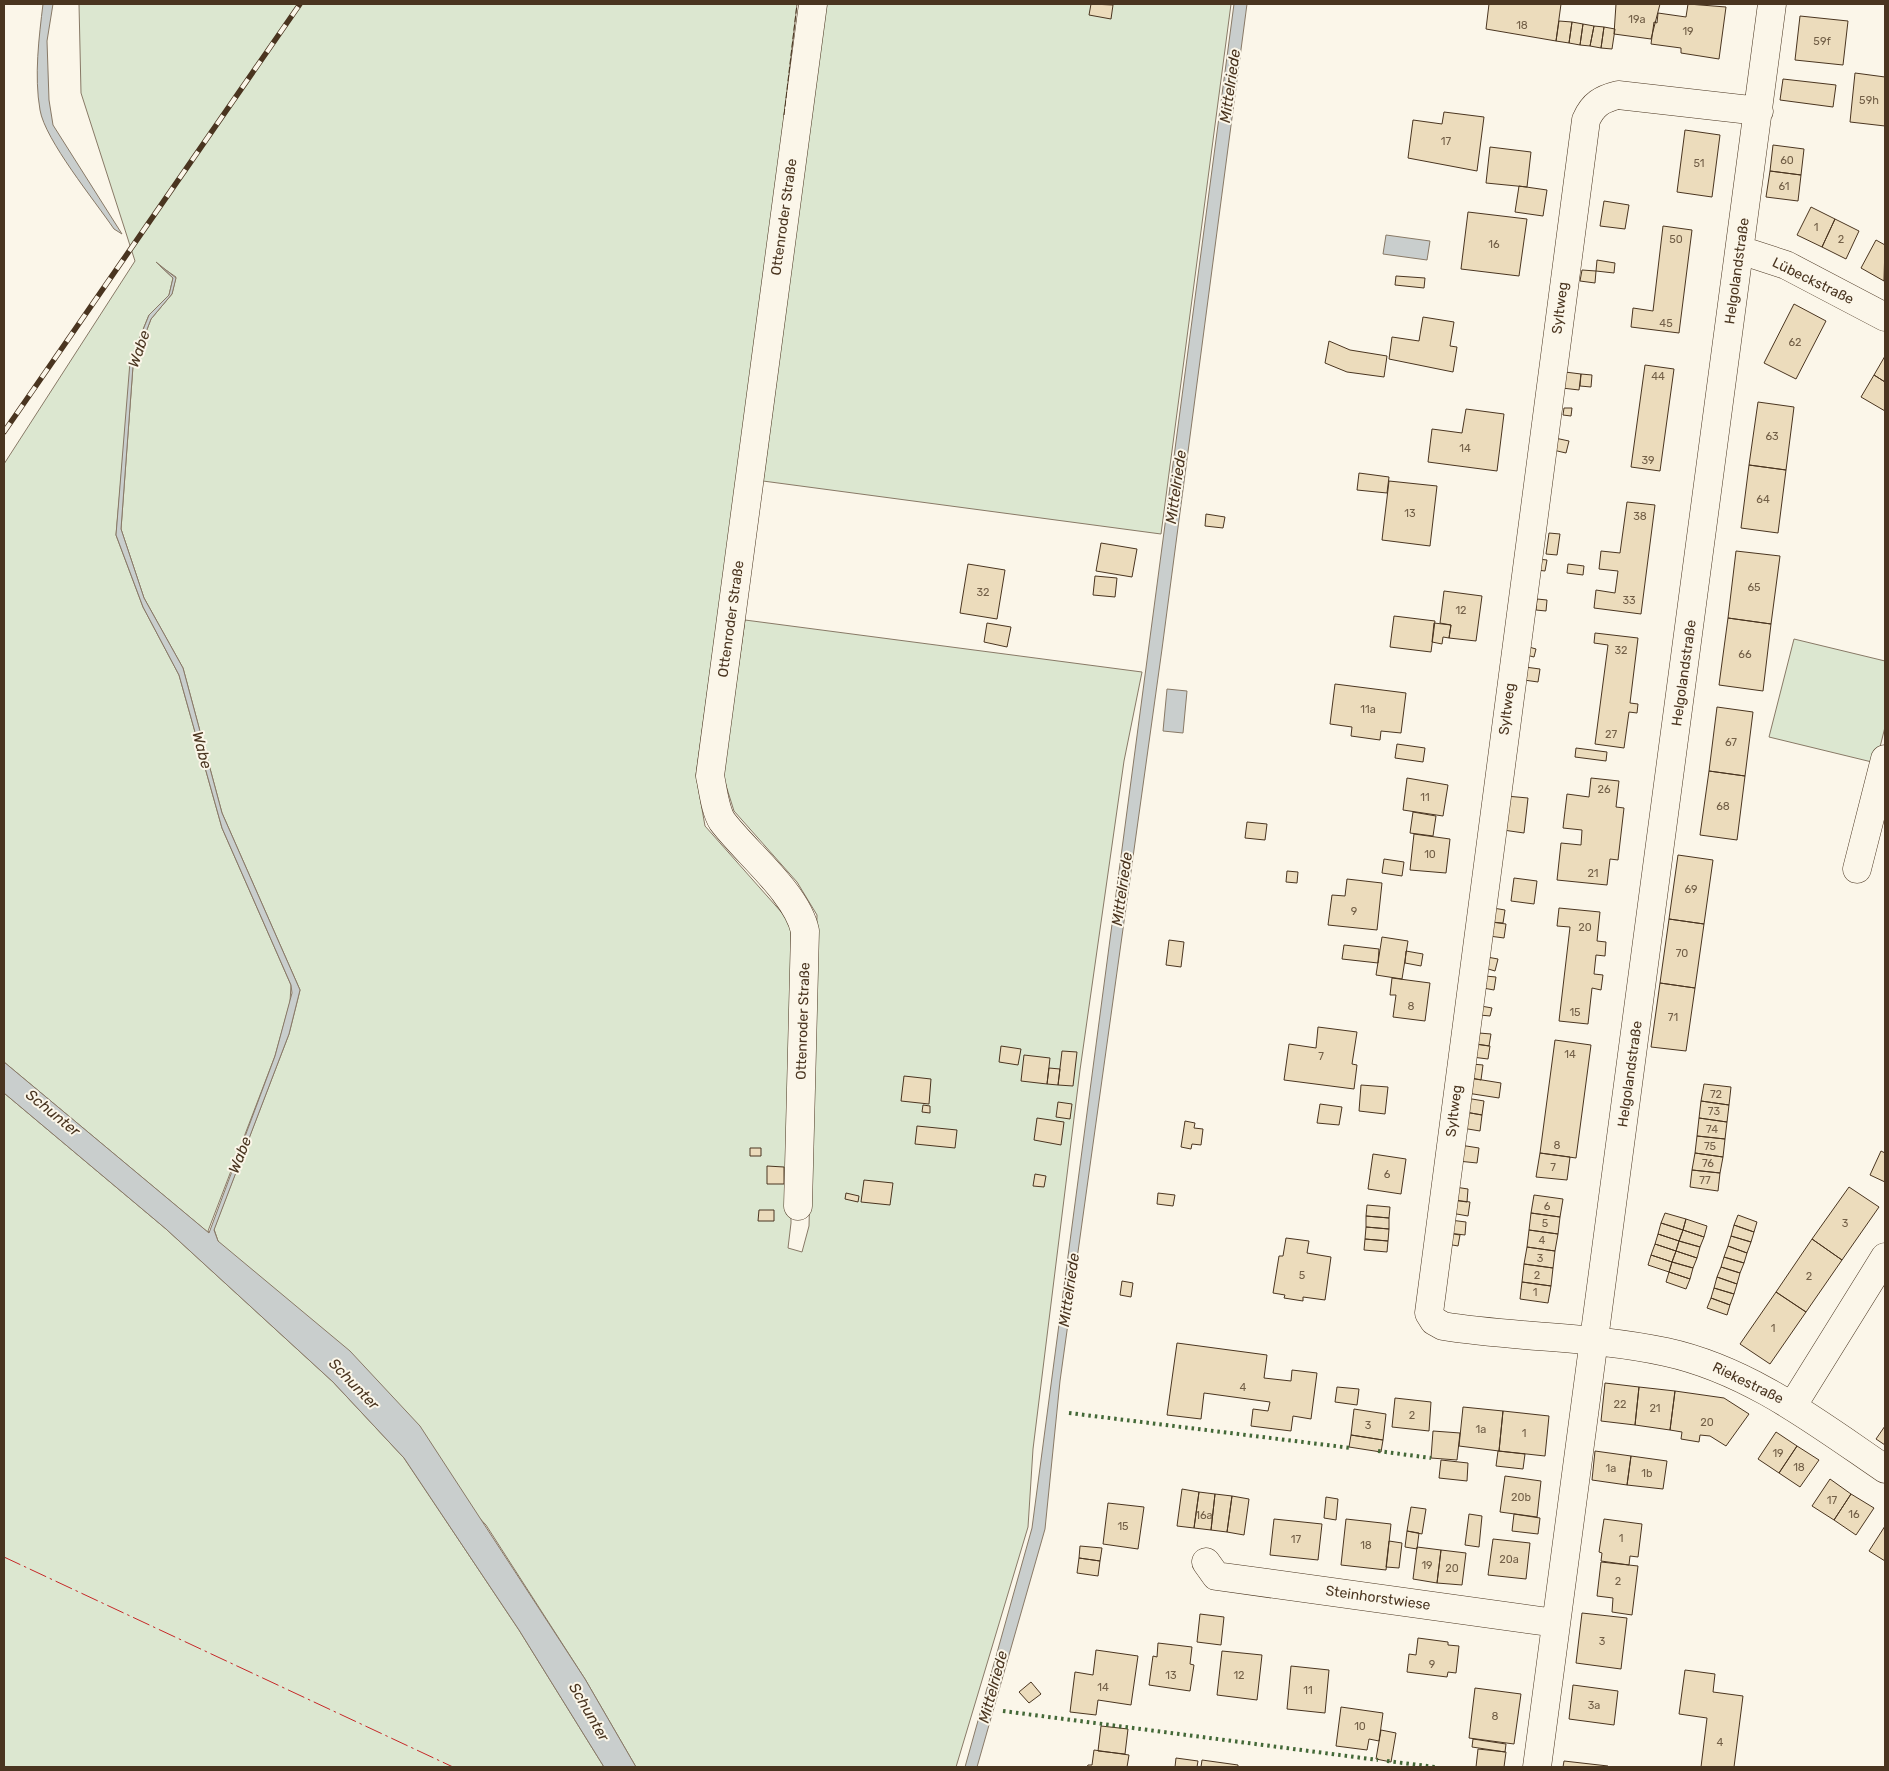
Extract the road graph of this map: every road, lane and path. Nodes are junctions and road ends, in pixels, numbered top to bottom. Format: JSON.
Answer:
{"nodes":[{"id":1,"x":813,"y":4,"type":"edge"},
{"id":2,"x":1772,"y":4,"type":"edge"},
{"id":3,"x":1759,"y":111,"type":"junction"},
{"id":4,"x":1740,"y":250,"type":"junction"},
{"id":5,"x":1885,"y":316,"type":"edge"},
{"id":6,"x":1885,"y":759,"type":"edge"},
{"id":7,"x":1857,"y":869,"type":"dead end"},
{"id":8,"x":798,"y":1206,"type":"dead end"},
{"id":9,"x":1885,"y":1257,"type":"edge"},
{"id":10,"x":1593,"y":1342,"type":"junction"},
{"id":11,"x":1793,"y":1405,"type":"junction"},
{"id":12,"x":1885,"y":1469,"type":"edge"},
{"id":13,"x":1206,"y":1562,"type":"dead end"},
{"id":14,"x":1556,"y":1622,"type":"junction"},
{"id":15,"x":1537,"y":1767,"type":"edge"}],
"edges":[{"from":1,"to":8,"type":"street","name":"Ottenroder Straße"},
{"from":2,"to":3,"type":"street","name":"Helgolandstraße"},
{"from":3,"to":4,"type":"street","name":"Helgolandstraße"},
{"from":3,"to":10,"type":"street","name":"Syltweg"},
{"from":4,"to":5,"type":"street","name":"Lübeckstraße"},
{"from":4,"to":10,"type":"street","name":"Helgolandstraße"},
{"from":6,"to":7,"type":"street"},
{"from":9,"to":11,"type":"street"},
{"from":10,"to":11,"type":"street","name":"Riekestraße"},
{"from":10,"to":14,"type":"street"},
{"from":11,"to":12,"type":"street","name":"Riekestraße"},
{"from":13,"to":14,"type":"street","name":"Steinhorstwiese"},
{"from":14,"to":15,"type":"street"}]}
